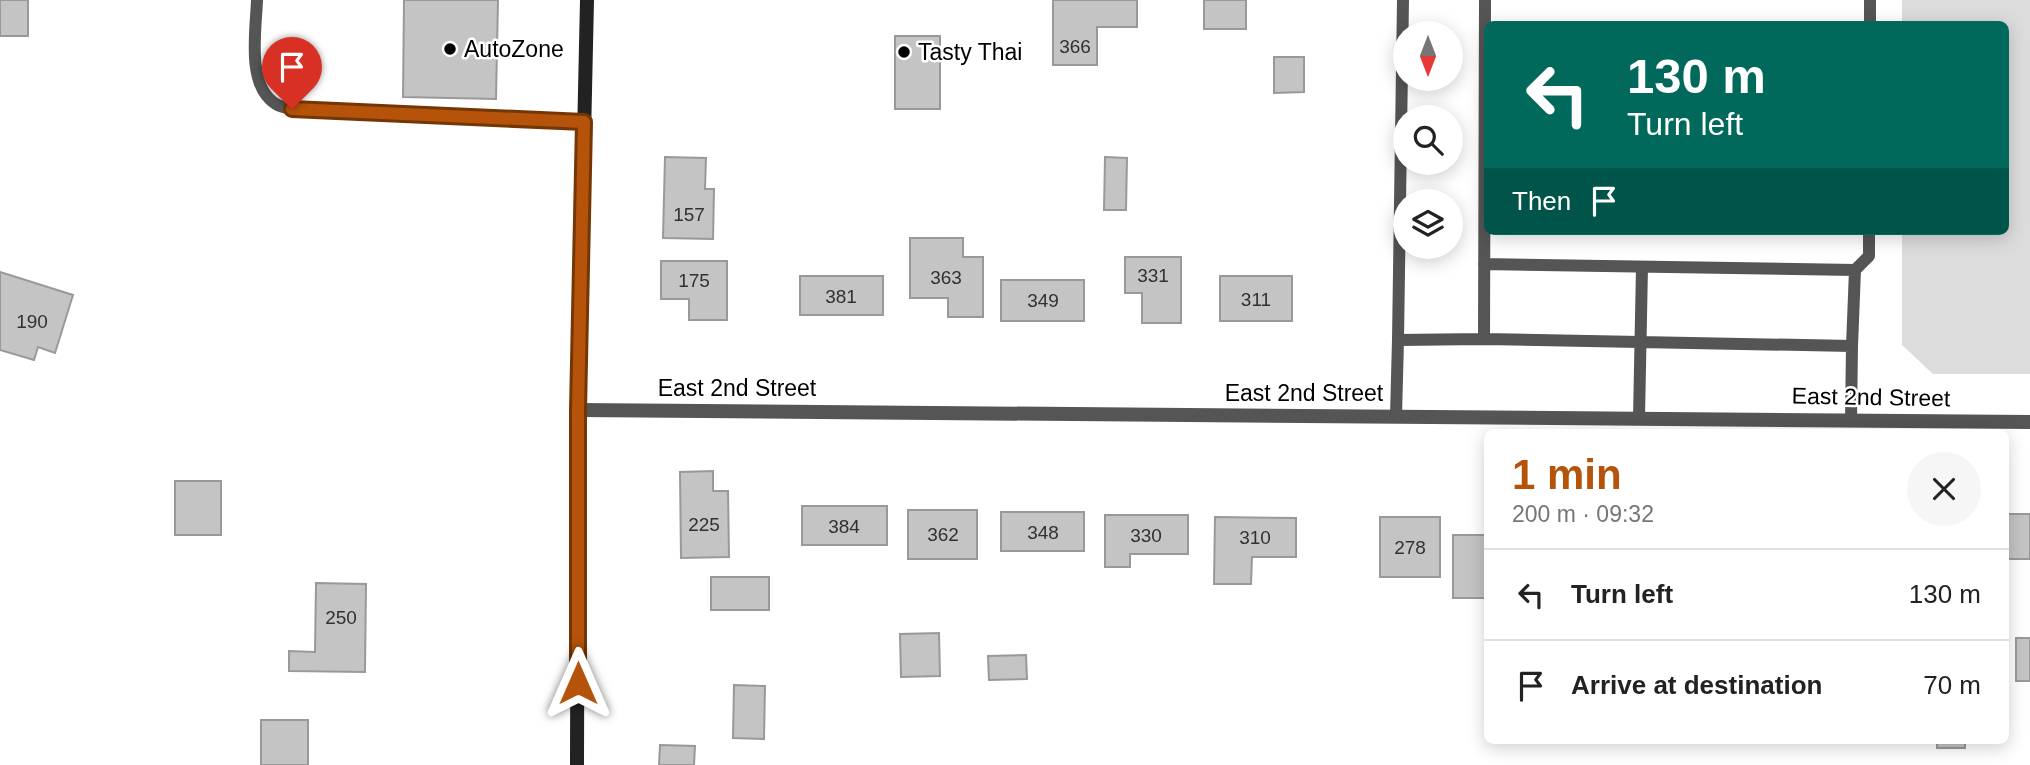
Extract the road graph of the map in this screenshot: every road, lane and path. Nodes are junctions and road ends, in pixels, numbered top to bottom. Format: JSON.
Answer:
{"nodes":[{"id":1,"x":257,"y":0,"type":"edge"},
{"id":2,"x":587,"y":0,"type":"edge"},
{"id":3,"x":1403,"y":0,"type":"edge"},
{"id":4,"x":1485,"y":0,"type":"edge"},
{"id":5,"x":1870,"y":0,"type":"edge"},
{"id":6,"x":1485,"y":21,"type":"edge"},
{"id":7,"x":1870,"y":21,"type":"edge"},
{"id":8,"x":584,"y":122,"type":"junction"},
{"id":9,"x":1484,"y":235,"type":"edge"},
{"id":10,"x":1869,"y":235,"type":"edge"},
{"id":11,"x":1484,"y":264,"type":"junction"},
{"id":12,"x":1642,"y":267,"type":"junction"},
{"id":13,"x":1855,"y":270,"type":"junction"},
{"id":14,"x":1484,"y":339,"type":"junction"},
{"id":15,"x":1398,"y":340,"type":"junction"},
{"id":16,"x":1642,"y":342,"type":"junction"},
{"id":17,"x":1852,"y":346,"type":"junction"},
{"id":18,"x":578,"y":410,"type":"junction"},
{"id":19,"x":1396,"y":416,"type":"junction"},
{"id":20,"x":1639,"y":418,"type":"junction"},
{"id":21,"x":1851,"y":419,"type":"junction"},
{"id":22,"x":2030,"y":422,"type":"edge"},
{"id":23,"x":577,"y":765,"type":"edge"}],
"edges":[{"from":1,"to":8,"type":"lane"},
{"from":2,"to":8,"type":"street"},
{"from":3,"to":15,"type":"lane"},
{"from":4,"to":6,"type":"lane"},
{"from":5,"to":7,"type":"lane"},
{"from":8,"to":18,"type":"street"},
{"from":9,"to":11,"type":"lane"},
{"from":10,"to":13,"type":"lane"},
{"from":11,"to":12,"type":"lane"},
{"from":11,"to":14,"type":"lane"},
{"from":12,"to":13,"type":"lane"},
{"from":12,"to":16,"type":"lane"},
{"from":13,"to":17,"type":"lane"},
{"from":14,"to":15,"type":"lane"},
{"from":14,"to":16,"type":"lane"},
{"from":15,"to":19,"type":"lane"},
{"from":16,"to":17,"type":"lane"},
{"from":16,"to":20,"type":"lane"},
{"from":17,"to":21,"type":"lane"},
{"from":18,"to":19,"type":"street","name":"East 2nd Street"},
{"from":18,"to":23,"type":"street"},
{"from":19,"to":20,"type":"street","name":"East 2nd Street"},
{"from":20,"to":21,"type":"street","name":"East 2nd Street"},
{"from":21,"to":22,"type":"street","name":"East 2nd Street"}]}
